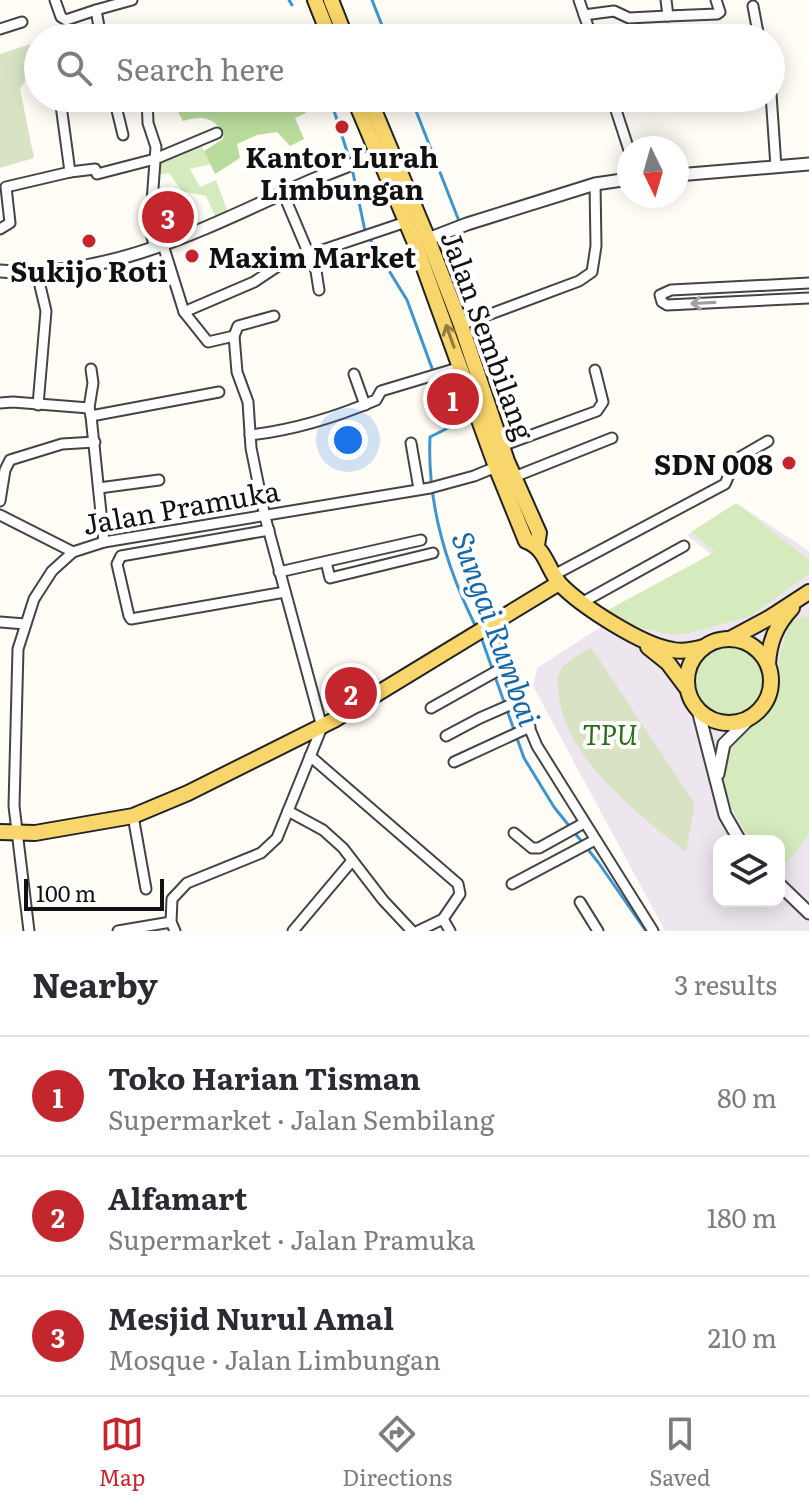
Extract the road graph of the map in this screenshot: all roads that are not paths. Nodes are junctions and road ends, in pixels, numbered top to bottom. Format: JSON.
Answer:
{"nodes":[{"id":1,"x":55,"y":0,"type":"edge"},
{"id":2,"x":132,"y":0,"type":"edge"},
{"id":3,"x":315,"y":0,"type":"edge"},
{"id":4,"x":331,"y":0,"type":"edge"},
{"id":5,"x":579,"y":0,"type":"edge"},
{"id":6,"x":666,"y":0,"type":"edge"},
{"id":7,"x":716,"y":0,"type":"edge"},
{"id":8,"x":753,"y":6,"type":"dead end"},
{"id":9,"x":96,"y":10,"type":"junction"},
{"id":10,"x":584,"y":15,"type":"junction"},
{"id":11,"x":668,"y":16,"type":"junction"},
{"id":12,"x":22,"y":22,"type":"dead end"},
{"id":13,"x":98,"y":24,"type":"edge"},
{"id":14,"x":324,"y":24,"type":"edge"},
{"id":15,"x":340,"y":24,"type":"edge"},
{"id":16,"x":587,"y":24,"type":"edge"},
{"id":17,"x":756,"y":24,"type":"edge"},
{"id":18,"x":0,"y":29,"type":"edge"},
{"id":19,"x":62,"y":112,"type":"edge"},
{"id":20,"x":117,"y":112,"type":"edge"},
{"id":21,"x":148,"y":112,"type":"edge"},
{"id":22,"x":360,"y":112,"type":"edge"},
{"id":23,"x":375,"y":112,"type":"edge"},
{"id":24,"x":617,"y":112,"type":"edge"},
{"id":25,"x":772,"y":112,"type":"edge"},
{"id":26,"x":217,"y":133,"type":"dead end"},
{"id":27,"x":123,"y":135,"type":"dead end"},
{"id":28,"x":624,"y":136,"type":"edge"},
{"id":29,"x":377,"y":154,"type":"junction"},
{"id":30,"x":155,"y":159,"type":"junction"},
{"id":31,"x":809,"y":164,"type":"edge"},
{"id":32,"x":776,"y":167,"type":"junction"},
{"id":33,"x":70,"y":172,"type":"junction"},
{"id":34,"x":689,"y":174,"type":"edge"},
{"id":35,"x":617,"y":181,"type":"edge"},
{"id":36,"x":595,"y":184,"type":"junction"},
{"id":37,"x":283,"y":193,"type":"junction"},
{"id":38,"x":406,"y":222,"type":"junction"},
{"id":39,"x":0,"y":229,"type":"edge"},
{"id":40,"x":428,"y":239,"type":"junction"},
{"id":41,"x":159,"y":246,"type":"junction"},
{"id":42,"x":309,"y":255,"type":"junction"},
{"id":43,"x":0,"y":271,"type":"edge"},
{"id":44,"x":37,"y":273,"type":"junction"},
{"id":45,"x":809,"y":283,"type":"edge"},
{"id":46,"x":738,"y":286,"type":"junction"},
{"id":47,"x":319,"y":290,"type":"dead end"},
{"id":48,"x":809,"y":298,"type":"edge"},
{"id":49,"x":739,"y":301,"type":"junction"},
{"id":50,"x":184,"y":312,"type":"junction"},
{"id":51,"x":274,"y":316,"type":"dead end"},
{"id":52,"x":461,"y":325,"type":"junction"},
{"id":53,"x":234,"y":336,"type":"junction"},
{"id":54,"x":461,"y":367,"type":"junction"},
{"id":55,"x":91,"y":369,"type":"dead end"},
{"id":56,"x":595,"y":370,"type":"dead end"},
{"id":57,"x":354,"y":374,"type":"dead end"},
{"id":58,"x":219,"y":392,"type":"dead end"},
{"id":59,"x":0,"y":403,"type":"edge"},
{"id":60,"x":38,"y":405,"type":"junction"},
{"id":61,"x":365,"y":405,"type":"junction"},
{"id":62,"x":90,"y":412,"type":"junction"},
{"id":63,"x":250,"y":435,"type":"junction"},
{"id":64,"x":612,"y":438,"type":"dead end"},
{"id":65,"x":768,"y":441,"type":"dead end"},
{"id":66,"x":95,"y":442,"type":"junction"},
{"id":67,"x":411,"y":443,"type":"dead end"},
{"id":68,"x":502,"y":446,"type":"junction"},
{"id":69,"x":496,"y":467,"type":"junction"},
{"id":70,"x":514,"y":477,"type":"junction"},
{"id":71,"x":159,"y":480,"type":"dead end"},
{"id":72,"x":99,"y":488,"type":"junction"},
{"id":73,"x":419,"y":489,"type":"junction"},
{"id":74,"x":0,"y":501,"type":"edge"},
{"id":75,"x":0,"y":515,"type":"edge"},
{"id":76,"x":265,"y":517,"type":"junction"},
{"id":77,"x":269,"y":530,"type":"junction"},
{"id":78,"x":534,"y":539,"type":"junction"},
{"id":79,"x":421,"y":540,"type":"dead end"},
{"id":80,"x":104,"y":542,"type":"junction"},
{"id":81,"x":684,"y":546,"type":"dead end"},
{"id":82,"x":73,"y":552,"type":"junction"},
{"id":83,"x":433,"y":553,"type":"dead end"},
{"id":84,"x":326,"y":562,"type":"junction"},
{"id":85,"x":279,"y":572,"type":"junction"},
{"id":86,"x":557,"y":579,"type":"junction"},
{"id":87,"x":285,"y":592,"type":"junction"},
{"id":88,"x":805,"y":596,"type":"edge"},
{"id":89,"x":583,"y":602,"type":"junction"},
{"id":90,"x":0,"y":622,"type":"edge"},
{"id":91,"x":25,"y":624,"type":"junction"},
{"id":92,"x":487,"y":627,"type":"junction"},
{"id":93,"x":626,"y":630,"type":"junction"},
{"id":94,"x":729,"y":639,"type":"junction"},
{"id":95,"x":704,"y":647,"type":"junction"},
{"id":96,"x":768,"y":665,"type":"junction"},
{"id":97,"x":497,"y":671,"type":"junction"},
{"id":98,"x":687,"y":690,"type":"junction"},
{"id":99,"x":510,"y":704,"type":"junction"},
{"id":100,"x":431,"y":708,"type":"dead end"},
{"id":101,"x":698,"y":710,"type":"junction"},
{"id":102,"x":750,"y":718,"type":"junction"},
{"id":103,"x":322,"y":727,"type":"junction"},
{"id":104,"x":520,"y":731,"type":"junction"},
{"id":105,"x":446,"y":736,"type":"dead end"},
{"id":106,"x":310,"y":756,"type":"junction"},
{"id":107,"x":454,"y":762,"type":"dead end"},
{"id":108,"x":716,"y":787,"type":"junction"},
{"id":109,"x":288,"y":811,"type":"junction"},
{"id":110,"x":133,"y":816,"type":"junction"},
{"id":111,"x":576,"y":828,"type":"junction"},
{"id":112,"x":0,"y":832,"type":"edge"},
{"id":113,"x":16,"y":833,"type":"junction"},
{"id":114,"x":514,"y":833,"type":"dead end"},
{"id":115,"x":737,"y":835,"type":"edge"},
{"id":116,"x":588,"y":844,"type":"junction"},
{"id":117,"x":351,"y":862,"type":"junction"},
{"id":118,"x":512,"y":884,"type":"dead end"},
{"id":119,"x":146,"y":889,"type":"dead end"},
{"id":120,"x":785,"y":890,"type":"edge"},
{"id":121,"x":580,"y":902,"type":"dead end"},
{"id":122,"x":809,"y":913,"type":"edge"},
{"id":123,"x":443,"y":919,"type":"junction"},
{"id":124,"x":173,"y":927,"type":"edge"},
{"id":125,"x":29,"y":931,"type":"edge"},
{"id":126,"x":118,"y":931,"type":"edge"},
{"id":127,"x":293,"y":931,"type":"edge"},
{"id":128,"x":415,"y":931,"type":"edge"},
{"id":129,"x":450,"y":931,"type":"edge"},
{"id":130,"x":598,"y":931,"type":"edge"},
{"id":131,"x":653,"y":931,"type":"edge"}],
"edges":[{"from":1,"to":9,"type":"street"},
{"from":2,"to":9,"type":"street"},
{"from":3,"to":14,"type":"main road"},
{"from":4,"to":15,"type":"main road"},
{"from":5,"to":10,"type":"street"},
{"from":6,"to":11,"type":"street"},
{"from":7,"to":11,"type":"street"},
{"from":8,"to":17,"type":"street"},
{"from":9,"to":13,"type":"street"},
{"from":10,"to":11,"type":"street"},
{"from":10,"to":16,"type":"street"},
{"from":12,"to":18,"type":"street"},
{"from":19,"to":33,"type":"street"},
{"from":20,"to":27,"type":"street"},
{"from":21,"to":30,"type":"street"},
{"from":22,"to":29,"type":"main road","name":"Jalan Sembilang"},
{"from":23,"to":40,"type":"main road","name":"Jalan Sembilang"},
{"from":24,"to":28,"type":"street"},
{"from":25,"to":32,"type":"street"},
{"from":26,"to":30,"type":"street"},
{"from":29,"to":37,"type":"street"},
{"from":29,"to":38,"type":"main road","name":"Jalan Sembilang"},
{"from":30,"to":33,"type":"street"},
{"from":30,"to":41,"type":"street"},
{"from":31,"to":32,"type":"street"},
{"from":32,"to":34,"type":"street"},
{"from":33,"to":39,"type":"street"},
{"from":35,"to":36,"type":"street"},
{"from":36,"to":40,"type":"street"},
{"from":36,"to":52,"type":"street"},
{"from":37,"to":41,"type":"street"},
{"from":37,"to":42,"type":"street"},
{"from":38,"to":42,"type":"street"},
{"from":54,"to":38,"type":"main road","name":"Jalan Sembilang","one_way":true},
{"from":40,"to":52,"type":"main road","name":"Jalan Sembilang"},
{"from":41,"to":44,"type":"street"},
{"from":41,"to":50,"type":"street"},
{"from":42,"to":47,"type":"street"},
{"from":42,"to":50,"type":"street"},
{"from":43,"to":44,"type":"street"},
{"from":44,"to":60,"type":"street"},
{"from":45,"to":46,"type":"street"},
{"from":46,"to":49,"type":"street"},
{"from":49,"to":46,"type":"street","one_way":true},
{"from":48,"to":49,"type":"street"},
{"from":50,"to":53,"type":"street"},
{"from":51,"to":53,"type":"street"},
{"from":52,"to":68,"type":"main road","name":"Jalan Sembilang"},
{"from":53,"to":63,"type":"street"},
{"from":54,"to":61,"type":"street"},
{"from":54,"to":69,"type":"main road","name":"Jalan Sembilang"},
{"from":55,"to":62,"type":"street"},
{"from":56,"to":68,"type":"street"},
{"from":57,"to":61,"type":"street"},
{"from":58,"to":62,"type":"street"},
{"from":59,"to":60,"type":"street"},
{"from":60,"to":62,"type":"street"},
{"from":61,"to":63,"type":"street"},
{"from":62,"to":66,"type":"street"},
{"from":63,"to":76,"type":"street"},
{"from":64,"to":70,"type":"street"},
{"from":65,"to":86,"type":"street"},
{"from":66,"to":72,"type":"street"},
{"from":66,"to":74,"type":"street"},
{"from":67,"to":73,"type":"street"},
{"from":68,"to":70,"type":"main road","name":"Jalan Sembilang"},
{"from":69,"to":73,"type":"street","name":"Jalan Pramuka"},
{"from":69,"to":78,"type":"main road","name":"Jalan Sembilang"},
{"from":70,"to":78,"type":"main road","name":"Jalan Sembilang"},
{"from":71,"to":72,"type":"street"},
{"from":72,"to":80,"type":"street"},
{"from":73,"to":76,"type":"street","name":"Jalan Pramuka"},
{"from":75,"to":82,"type":"street"},
{"from":76,"to":77,"type":"street"},
{"from":76,"to":80,"type":"street","name":"Jalan Pramuka"},
{"from":77,"to":85,"type":"street"},
{"from":77,"to":87,"type":"street"},
{"from":78,"to":86,"type":"main road","name":"Jalan Sembilang"},
{"from":79,"to":84,"type":"street"},
{"from":80,"to":82,"type":"street","name":"Jalan Pramuka"},
{"from":81,"to":89,"type":"street"},
{"from":82,"to":91,"type":"street","name":"Jalan Pramuka"},
{"from":83,"to":84,"type":"street"},
{"from":84,"to":85,"type":"street"},
{"from":85,"to":87,"type":"street"},
{"from":86,"to":89,"type":"main road","name":"Jalan Sembilang"},
{"from":86,"to":92,"type":"main road"},
{"from":87,"to":103,"type":"street"},
{"from":88,"to":94,"type":"main road"},
{"from":88,"to":96,"type":"main road"},
{"from":89,"to":93,"type":"main road","name":"Jalan Sembilang"},
{"from":90,"to":91,"type":"street"},
{"from":91,"to":113,"type":"street","name":"Jalan Pramuka"},
{"from":92,"to":97,"type":"street"},
{"from":92,"to":103,"type":"main road"},
{"from":93,"to":95,"type":"main road","name":"Jalan Sembilang"},
{"from":93,"to":98,"type":"main road","name":"Jalan Sembilang"},
{"from":94,"to":95,"type":"main road"},
{"from":94,"to":96,"type":"main road"},
{"from":95,"to":98,"type":"main road"},
{"from":96,"to":102,"type":"main road"},
{"from":97,"to":99,"type":"street"},
{"from":97,"to":100,"type":"street"},
{"from":98,"to":101,"type":"main road"},
{"from":99,"to":104,"type":"street"},
{"from":99,"to":105,"type":"street"},
{"from":101,"to":102,"type":"main road"},
{"from":101,"to":108,"type":"street"},
{"from":102,"to":108,"type":"street"},
{"from":103,"to":106,"type":"street"},
{"from":103,"to":110,"type":"main road"},
{"from":104,"to":107,"type":"street"},
{"from":104,"to":111,"type":"street"},
{"from":106,"to":109,"type":"street"},
{"from":106,"to":123,"type":"street"},
{"from":108,"to":115,"type":"street"},
{"from":109,"to":117,"type":"street"},
{"from":109,"to":124,"type":"street"},
{"from":110,"to":113,"type":"main road"},
{"from":110,"to":119,"type":"street"},
{"from":111,"to":114,"type":"street"},
{"from":111,"to":116,"type":"street"},
{"from":112,"to":113,"type":"main road"},
{"from":113,"to":125,"type":"street","name":"Jalan Pramuka"},
{"from":116,"to":118,"type":"street"},
{"from":116,"to":131,"type":"street"},
{"from":117,"to":127,"type":"street"},
{"from":117,"to":128,"type":"street"},
{"from":120,"to":122,"type":"street"},
{"from":121,"to":130,"type":"street"},
{"from":123,"to":128,"type":"street"},
{"from":123,"to":129,"type":"street"},
{"from":124,"to":126,"type":"street"}]}
